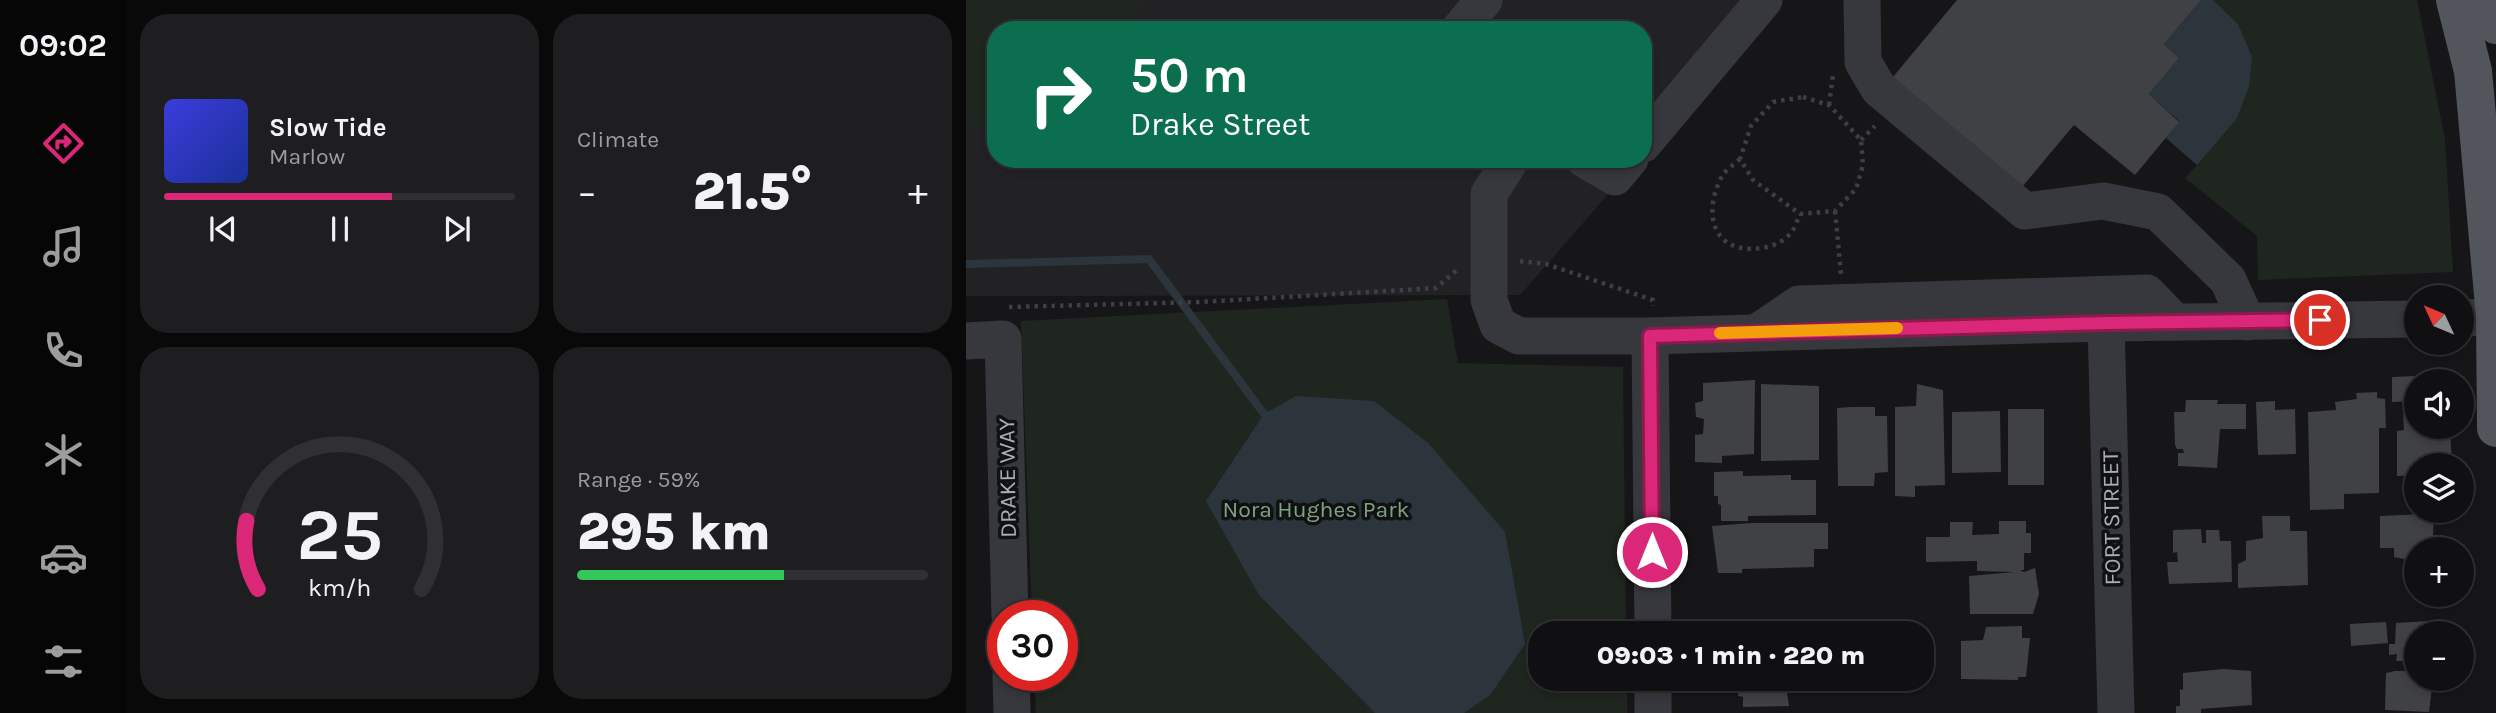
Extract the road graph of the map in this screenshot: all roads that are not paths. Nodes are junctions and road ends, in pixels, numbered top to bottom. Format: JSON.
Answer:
{"nodes":[{"id":1,"x":1484,"y":0,"type":"edge"},
{"id":2,"x":1764,"y":0,"type":"edge"},
{"id":3,"x":1863,"y":0,"type":"edge"},
{"id":4,"x":2455,"y":0,"type":"edge"},
{"id":5,"x":2490,"y":0,"type":"edge"},
{"id":6,"x":1466,"y":21,"type":"edge"},
{"id":7,"x":2496,"y":25,"type":"edge"},
{"id":8,"x":1652,"y":133,"type":"edge"},
{"id":9,"x":1505,"y":168,"type":"edge"},
{"id":10,"x":1600,"y":168,"type":"edge"},
{"id":11,"x":1622,"y":168,"type":"edge"},
{"id":12,"x":2484,"y":317,"type":"edge"},
{"id":13,"x":2404,"y":319,"type":"edge"},
{"id":14,"x":2175,"y":322,"type":"junction"},
{"id":15,"x":2247,"y":322,"type":"junction"},
{"id":16,"x":2106,"y":323,"type":"junction"},
{"id":17,"x":1759,"y":331,"type":"junction"},
{"id":18,"x":1650,"y":336,"type":"junction"},
{"id":19,"x":966,"y":341,"type":"edge"},
{"id":20,"x":2496,"y":428,"type":"edge"},
{"id":21,"x":1010,"y":600,"type":"edge"},
{"id":22,"x":1653,"y":621,"type":"edge"},
{"id":23,"x":1011,"y":691,"type":"edge"},
{"id":24,"x":1653,"y":691,"type":"edge"},
{"id":25,"x":1012,"y":713,"type":"edge"},
{"id":26,"x":1653,"y":713,"type":"edge"},
{"id":27,"x":2116,"y":713,"type":"edge"}],
"edges":[{"from":1,"to":6,"type":"street"},
{"from":2,"to":8,"type":"street"},
{"from":3,"to":15,"type":"street"},
{"from":4,"to":12,"type":"main road"},
{"from":5,"to":7,"type":"main road"},
{"from":9,"to":18,"type":"street"},
{"from":10,"to":11,"type":"street"},
{"from":12,"to":20,"type":"main road"},
{"from":13,"to":15,"type":"street"},
{"from":14,"to":15,"type":"street"},
{"from":14,"to":16,"type":"street"},
{"from":14,"to":17,"type":"street"},
{"from":16,"to":17,"type":"street"},
{"from":16,"to":27,"type":"street","name":"FORT STREET"},
{"from":17,"to":18,"type":"street"},
{"from":18,"to":22,"type":"street"},
{"from":19,"to":21,"type":"street","name":"DRAKE WAY"},
{"from":23,"to":25,"type":"street"},
{"from":24,"to":26,"type":"street"}]}
